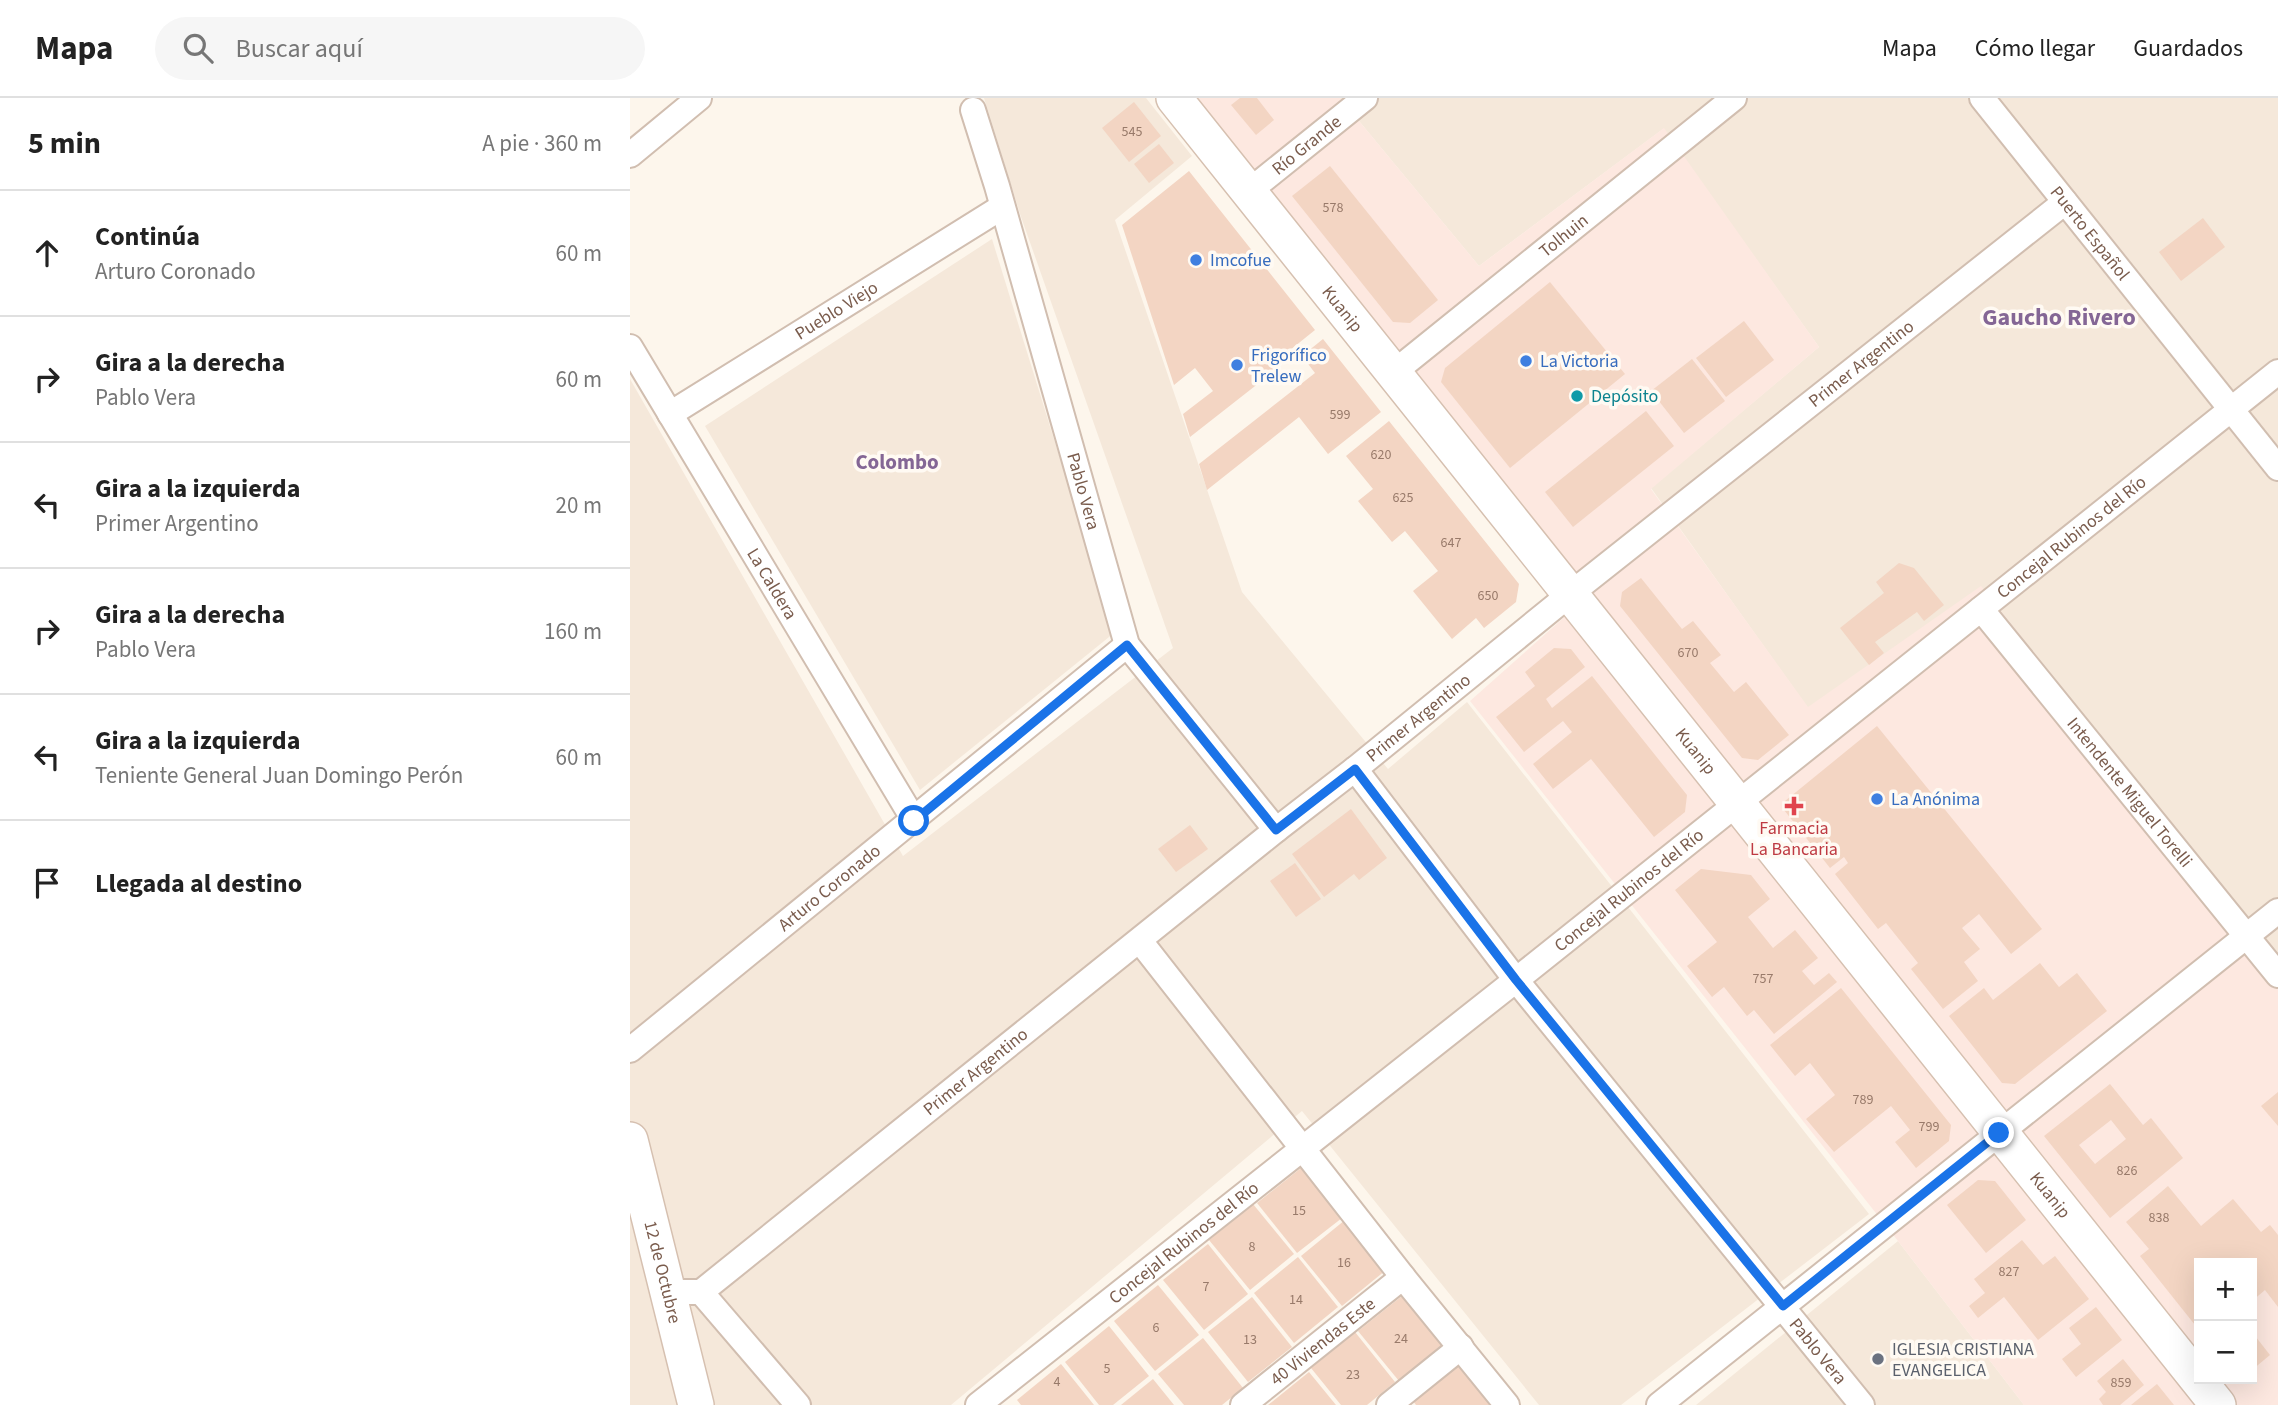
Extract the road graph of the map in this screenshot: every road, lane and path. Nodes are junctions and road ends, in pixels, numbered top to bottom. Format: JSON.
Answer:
{"nodes":[{"id":1,"x":699,"y":98,"type":"edge"},
{"id":2,"x":1174,"y":98,"type":"edge"},
{"id":3,"x":1365,"y":98,"type":"edge"},
{"id":4,"x":1734,"y":98,"type":"edge"},
{"id":5,"x":1982,"y":98,"type":"edge"},
{"id":6,"x":973,"y":110,"type":"dead end"},
{"id":7,"x":630,"y":155,"type":"edge"},
{"id":8,"x":1248,"y":192,"type":"junction"},
{"id":9,"x":2065,"y":202,"type":"junction"},
{"id":10,"x":1002,"y":207,"type":"junction"},
{"id":11,"x":630,"y":348,"type":"edge"},
{"id":12,"x":2278,"y":372,"type":"edge"},
{"id":13,"x":1393,"y":373,"type":"junction"},
{"id":14,"x":2232,"y":409,"type":"junction"},
{"id":15,"x":670,"y":414,"type":"junction"},
{"id":16,"x":2278,"y":468,"type":"edge"},
{"id":17,"x":1569,"y":595,"type":"junction"},
{"id":18,"x":1981,"y":609,"type":"junction"},
{"id":19,"x":1127,"y":645,"type":"junction"},
{"id":20,"x":1355,"y":769,"type":"junction"},
{"id":21,"x":1736,"y":804,"type":"junction"},
{"id":22,"x":914,"y":821,"type":"junction"},
{"id":23,"x":1276,"y":830,"type":"junction"},
{"id":24,"x":2278,"y":911,"type":"edge"},
{"id":25,"x":2246,"y":936,"type":"junction"},
{"id":26,"x":1140,"y":941,"type":"junction"},
{"id":27,"x":2278,"y":975,"type":"edge"},
{"id":28,"x":1516,"y":980,"type":"junction"},
{"id":29,"x":630,"y":1050,"type":"edge"},
{"id":30,"x":1999,"y":1133,"type":"junction"},
{"id":31,"x":630,"y":1140,"type":"edge"},
{"id":32,"x":1301,"y":1148,"type":"junction"},
{"id":33,"x":1403,"y":1277,"type":"junction"},
{"id":34,"x":684,"y":1292,"type":"junction"},
{"id":35,"x":1783,"y":1306,"type":"junction"},
{"id":36,"x":1461,"y":1347,"type":"junction"},
{"id":37,"x":696,"y":1405,"type":"edge"},
{"id":38,"x":798,"y":1405,"type":"edge"},
{"id":39,"x":978,"y":1405,"type":"edge"},
{"id":40,"x":1242,"y":1405,"type":"edge"},
{"id":41,"x":1389,"y":1405,"type":"edge"},
{"id":42,"x":1507,"y":1405,"type":"edge"},
{"id":43,"x":1659,"y":1405,"type":"edge"},
{"id":44,"x":1862,"y":1405,"type":"edge"},
{"id":45,"x":2218,"y":1405,"type":"edge"}],
"edges":[{"from":1,"to":7,"type":"street"},
{"from":2,"to":8,"type":"main road","name":"Kuanip"},
{"from":3,"to":8,"type":"street","name":"Río Grande"},
{"from":4,"to":13,"type":"street","name":"Tolhuin"},
{"from":5,"to":9,"type":"street","name":"Puerto Español"},
{"from":6,"to":10,"type":"street","name":"Pablo Vera"},
{"from":8,"to":13,"type":"main road","name":"Kuanip"},
{"from":9,"to":14,"type":"street","name":"Puerto Español"},
{"from":9,"to":17,"type":"street","name":"Primer Argentino"},
{"from":10,"to":15,"type":"street","name":"Pueblo Viejo"},
{"from":10,"to":19,"type":"street","name":"Pablo Vera"},
{"from":11,"to":15,"type":"street","name":"La Caldera"},
{"from":12,"to":14,"type":"street","name":"Concejal Rubinos del Río"},
{"from":13,"to":17,"type":"main road","name":"Kuanip"},
{"from":14,"to":16,"type":"street","name":"Puerto Español"},
{"from":14,"to":18,"type":"street","name":"Concejal Rubinos del Río"},
{"from":15,"to":22,"type":"street","name":"La Caldera"},
{"from":17,"to":20,"type":"street","name":"Primer Argentino"},
{"from":17,"to":21,"type":"main road","name":"Kuanip"},
{"from":18,"to":21,"type":"street","name":"Concejal Rubinos del Río"},
{"from":18,"to":25,"type":"street","name":"Intendente Miguel Torelli"},
{"from":19,"to":22,"type":"street","name":"Arturo Coronado"},
{"from":19,"to":23,"type":"street","name":"Pablo Vera"},
{"from":20,"to":23,"type":"street","name":"Primer Argentino"},
{"from":20,"to":28,"type":"street","name":"Pablo Vera"},
{"from":21,"to":28,"type":"street","name":"Concejal Rubinos del Río"},
{"from":21,"to":30,"type":"main road","name":"Kuanip"},
{"from":22,"to":29,"type":"street","name":"Arturo Coronado"},
{"from":23,"to":26,"type":"street","name":"Primer Argentino"},
{"from":24,"to":25,"type":"street"},
{"from":25,"to":27,"type":"street","name":"Intendente Miguel Torelli"},
{"from":25,"to":30,"type":"street"},
{"from":26,"to":32,"type":"street"},
{"from":26,"to":34,"type":"street","name":"Primer Argentino"},
{"from":28,"to":32,"type":"street","name":"Concejal Rubinos del Río"},
{"from":28,"to":35,"type":"street","name":"Pablo Vera"},
{"from":30,"to":35,"type":"street"},
{"from":30,"to":45,"type":"main road","name":"Kuanip"},
{"from":31,"to":34,"type":"main road","name":"12 de Octubre"},
{"from":32,"to":33,"type":"street"},
{"from":32,"to":39,"type":"street","name":"Concejal Rubinos del Río"},
{"from":33,"to":36,"type":"street"},
{"from":33,"to":40,"type":"street","name":"40 Viviendas Este"},
{"from":34,"to":37,"type":"main road","name":"12 de Octubre"},
{"from":34,"to":38,"type":"street"},
{"from":35,"to":43,"type":"street"},
{"from":35,"to":44,"type":"street","name":"Pablo Vera"},
{"from":36,"to":41,"type":"street"},
{"from":36,"to":42,"type":"street"}]}
